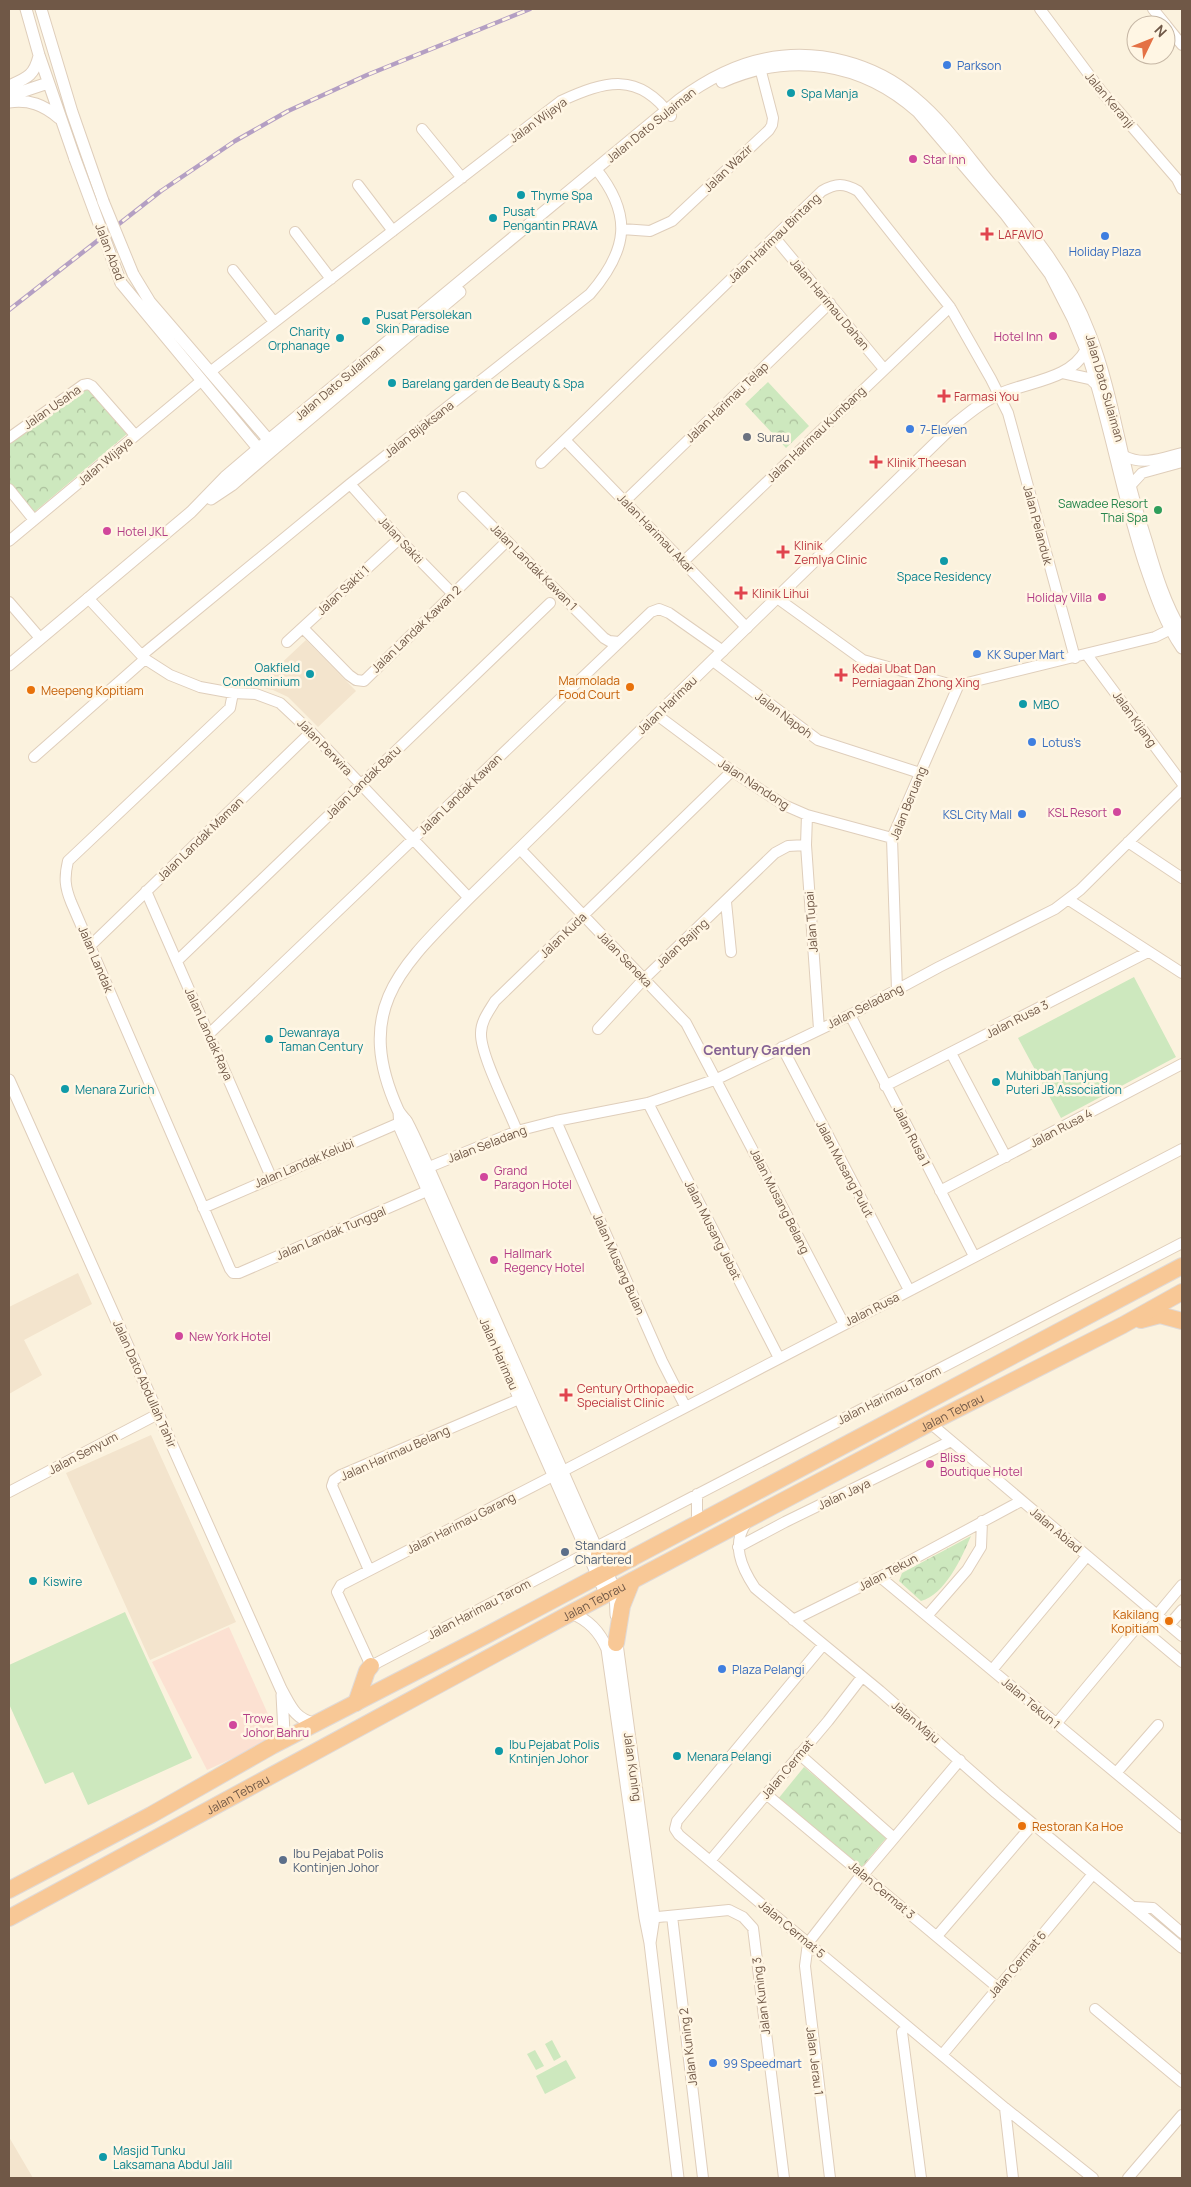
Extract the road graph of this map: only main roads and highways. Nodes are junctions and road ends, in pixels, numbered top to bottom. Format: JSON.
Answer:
{"nodes":[{"id":1,"x":1182,"y":1266,"type":"edge"},
{"id":2,"x":1182,"y":1277,"type":"edge"},
{"id":3,"x":1177,"y":1295,"type":"edge"},
{"id":4,"x":1182,"y":1321,"type":"edge"},
{"id":5,"x":1123,"y":1325,"type":"junction"},
{"id":6,"x":1060,"y":1331,"type":"junction"},
{"id":7,"x":594,"y":1551,"type":"road end"},
{"id":8,"x":631,"y":1559,"type":"junction"},
{"id":9,"x":632,"y":1581,"type":"junction"},
{"id":10,"x":616,"y":1643,"type":"road end"},
{"id":11,"x":371,"y":1666,"type":"road end"},
{"id":12,"x":356,"y":1703,"type":"junction"},
{"id":13,"x":9,"y":1890,"type":"edge"},
{"id":14,"x":9,"y":1918,"type":"edge"}],
"edges":[{"from":1,"to":6,"type":"highway","name":"Jalan Tebrau"},
{"from":2,"to":3,"type":"highway"},
{"from":3,"to":5,"type":"highway","name":"Jalan Tebrau"},
{"from":3,"to":6,"type":"highway"},
{"from":4,"to":5,"type":"highway"},
{"from":5,"to":9,"type":"highway","name":"Jalan Tebrau"},
{"from":6,"to":8,"type":"highway","name":"Jalan Tebrau"},
{"from":7,"to":8,"type":"highway"},
{"from":8,"to":12,"type":"highway","name":"Jalan Tebrau"},
{"from":9,"to":10,"type":"highway"},
{"from":9,"to":14,"type":"highway","name":"Jalan Tebrau"},
{"from":11,"to":12,"type":"highway"},
{"from":12,"to":13,"type":"highway","name":"Jalan Tebrau"}]}
